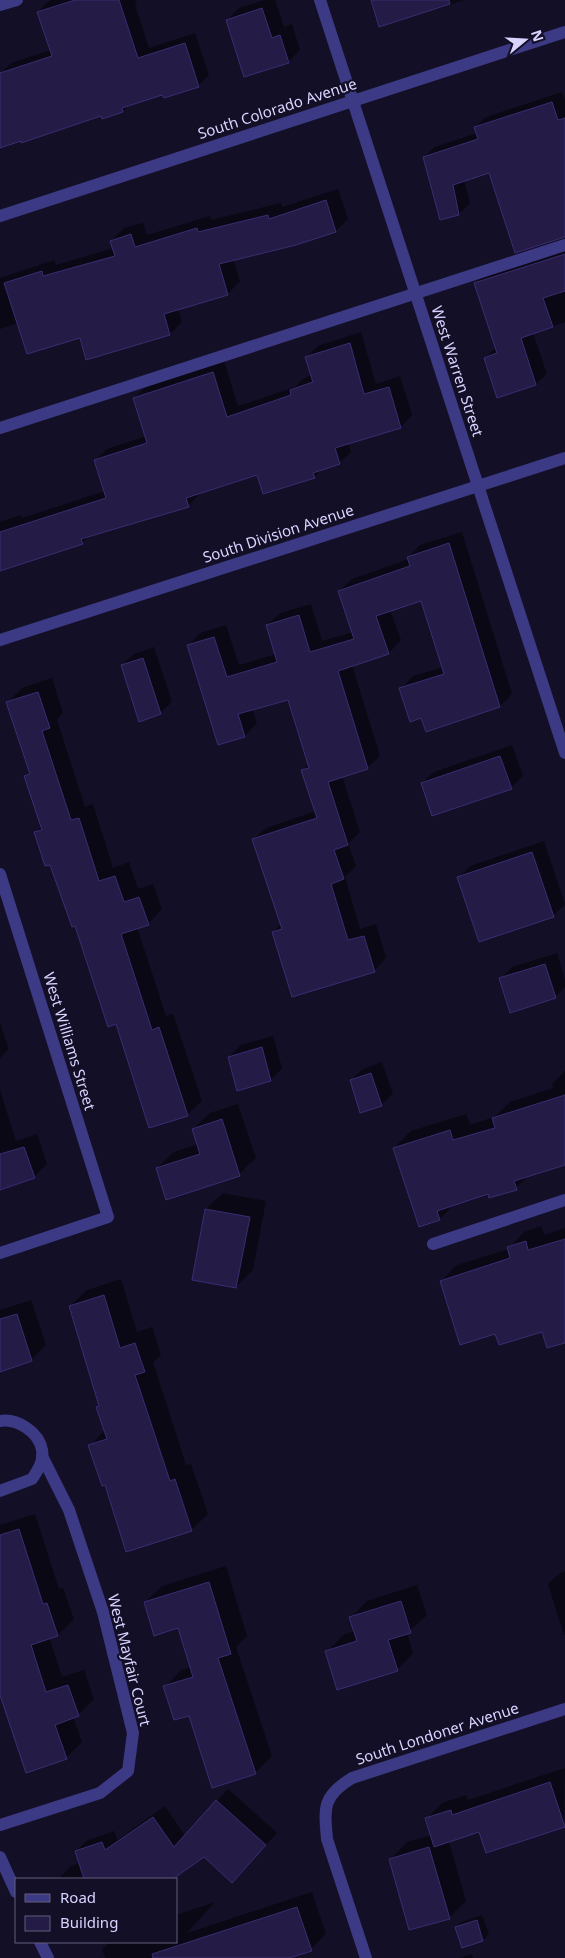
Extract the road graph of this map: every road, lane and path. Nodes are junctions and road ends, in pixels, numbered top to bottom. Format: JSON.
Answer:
{"nodes":[{"id":1,"x":17,"y":0,"type":"edge"},
{"id":2,"x":320,"y":0,"type":"edge"},
{"id":3,"x":0,"y":6,"type":"edge"},
{"id":4,"x":565,"y":32,"type":"edge"},
{"id":5,"x":353,"y":101,"type":"junction"},
{"id":6,"x":0,"y":216,"type":"edge"},
{"id":7,"x":565,"y":245,"type":"edge"},
{"id":8,"x":416,"y":294,"type":"junction"},
{"id":9,"x":0,"y":428,"type":"edge"},
{"id":10,"x":565,"y":458,"type":"edge"},
{"id":11,"x":478,"y":486,"type":"junction"},
{"id":12,"x":0,"y":640,"type":"edge"},
{"id":13,"x":565,"y":753,"type":"edge"},
{"id":14,"x":0,"y":874,"type":"edge"},
{"id":15,"x":565,"y":1200,"type":"edge"},
{"id":16,"x":433,"y":1244,"type":"dead end"},
{"id":17,"x":0,"y":1253,"type":"edge"},
{"id":18,"x":0,"y":1422,"type":"edge"},
{"id":19,"x":42,"y":1456,"type":"junction"},
{"id":20,"x":0,"y":1491,"type":"edge"},
{"id":21,"x":565,"y":1709,"type":"edge"},
{"id":22,"x":0,"y":1825,"type":"edge"},
{"id":23,"x":0,"y":1857,"type":"edge"},
{"id":24,"x":15,"y":1890,"type":"edge"},
{"id":25,"x":40,"y":1943,"type":"edge"},
{"id":26,"x":48,"y":1958,"type":"edge"},
{"id":27,"x":366,"y":1958,"type":"edge"}],
"edges":[{"from":1,"to":3,"type":"street"},
{"from":2,"to":5,"type":"street","name":"West Warren Street"},
{"from":4,"to":5,"type":"street","name":"South Colorado Avenue"},
{"from":5,"to":6,"type":"street","name":"South Colorado Avenue"},
{"from":5,"to":8,"type":"street","name":"West Warren Street"},
{"from":7,"to":8,"type":"street"},
{"from":8,"to":9,"type":"street"},
{"from":8,"to":11,"type":"street","name":"West Warren Street"},
{"from":10,"to":11,"type":"street","name":"South Division Avenue"},
{"from":11,"to":12,"type":"street","name":"South Division Avenue"},
{"from":11,"to":13,"type":"street","name":"West Warren Street"},
{"from":14,"to":17,"type":"street","name":"West Williams Street"},
{"from":15,"to":16,"type":"street"},
{"from":18,"to":19,"type":"street","name":"West Mayfair Court"},
{"from":19,"to":20,"type":"street"},
{"from":19,"to":22,"type":"street","name":"West Mayfair Court"},
{"from":21,"to":27,"type":"street","name":"South Londoner Avenue"},
{"from":23,"to":24,"type":"street"},
{"from":25,"to":26,"type":"street"}]}
